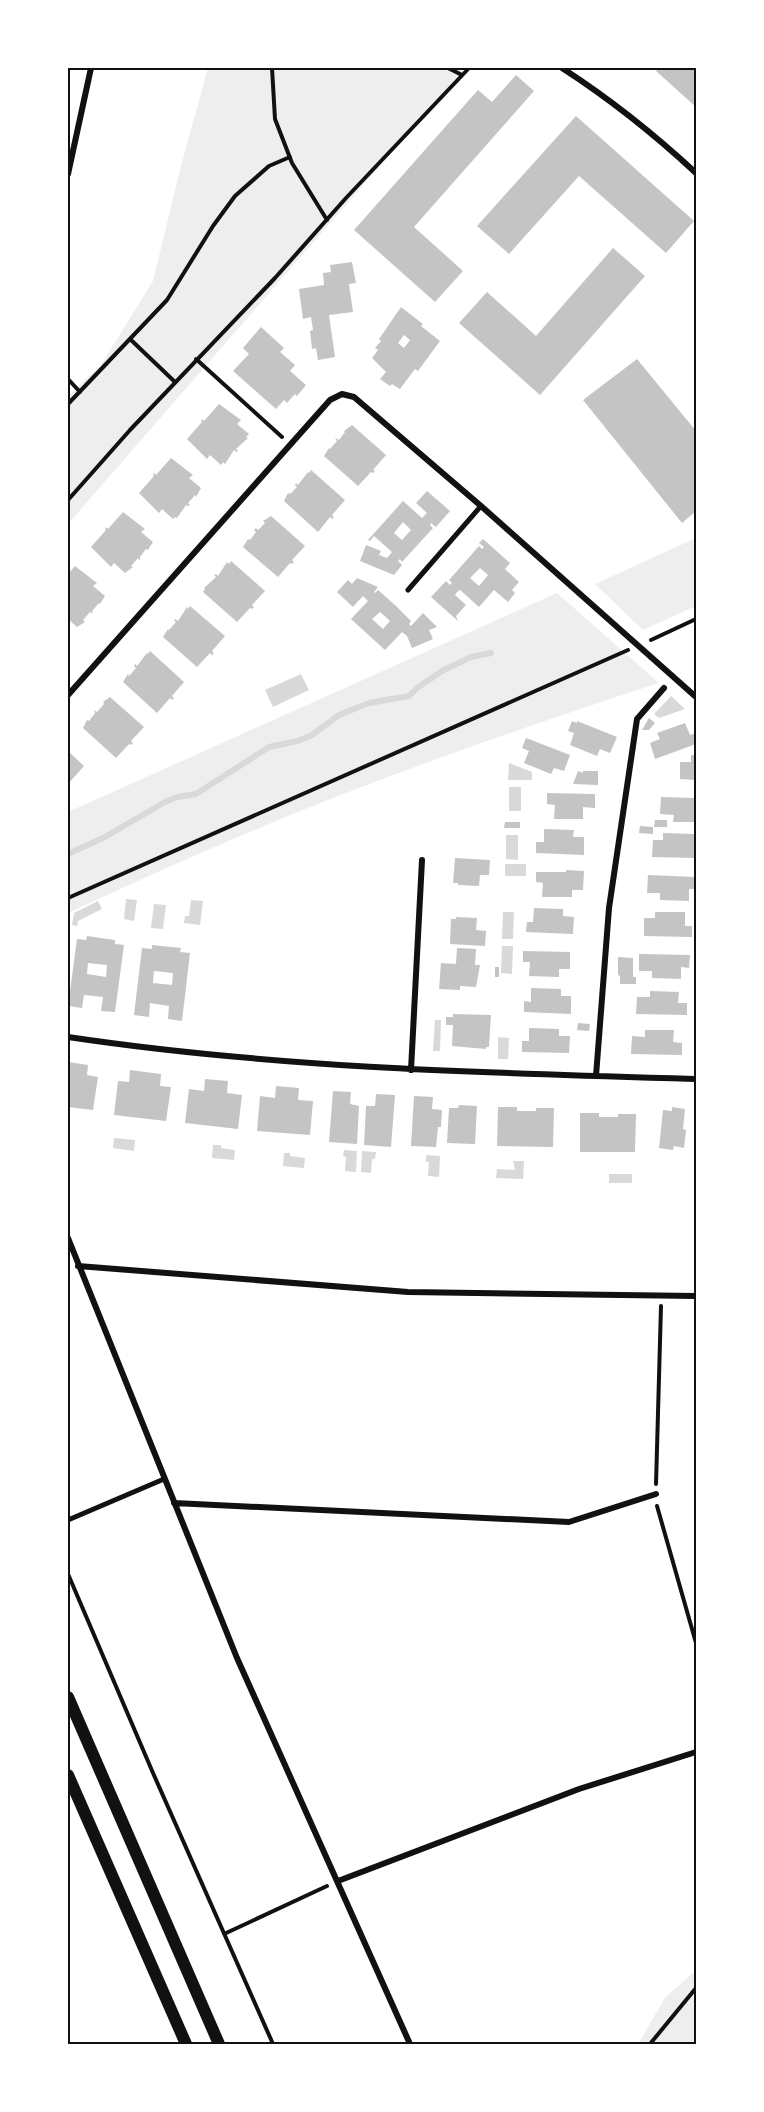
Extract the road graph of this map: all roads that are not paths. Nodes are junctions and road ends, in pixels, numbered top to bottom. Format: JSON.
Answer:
{"nodes":[{"id":1,"x":91,"y":68,"type":"edge"},
{"id":2,"x":562,"y":68,"type":"edge"},
{"id":3,"x":696,"y":173,"type":"edge"},
{"id":4,"x":68,"y":174,"type":"edge"},
{"id":5,"x":481,"y":506,"type":"junction"},
{"id":6,"x":408,"y":590,"type":"dead end"},
{"id":7,"x":664,"y":688,"type":"dead end"},
{"id":8,"x":68,"y":695,"type":"edge"},
{"id":9,"x":696,"y":697,"type":"edge"},
{"id":10,"x":422,"y":860,"type":"dead end"},
{"id":11,"x":68,"y":1037,"type":"edge"},
{"id":12,"x":411,"y":1070,"type":"junction"},
{"id":13,"x":596,"y":1076,"type":"junction"},
{"id":14,"x":696,"y":1079,"type":"edge"},
{"id":15,"x":68,"y":1238,"type":"edge"},
{"id":16,"x":78,"y":1266,"type":"junction"},
{"id":17,"x":696,"y":1296,"type":"edge"},
{"id":18,"x":164,"y":1479,"type":"junction"},
{"id":19,"x":656,"y":1494,"type":"road end"},
{"id":20,"x":174,"y":1503,"type":"junction"},
{"id":21,"x":68,"y":1520,"type":"edge"},
{"id":22,"x":68,"y":1697,"type":"edge"},
{"id":23,"x":696,"y":1752,"type":"edge"},
{"id":24,"x":68,"y":1775,"type":"edge"},
{"id":25,"x":338,"y":1881,"type":"junction"},
{"id":26,"x":186,"y":2044,"type":"edge"},
{"id":27,"x":219,"y":2044,"type":"edge"},
{"id":28,"x":410,"y":2044,"type":"edge"}],
"edges":[{"from":1,"to":4,"type":"street"},
{"from":2,"to":3,"type":"street"},
{"from":5,"to":6,"type":"street"},
{"from":5,"to":8,"type":"street"},
{"from":5,"to":9,"type":"street"},
{"from":7,"to":13,"type":"street"},
{"from":10,"to":12,"type":"street"},
{"from":11,"to":12,"type":"street"},
{"from":12,"to":13,"type":"street"},
{"from":13,"to":14,"type":"street"},
{"from":15,"to":16,"type":"street"},
{"from":16,"to":17,"type":"street"},
{"from":16,"to":18,"type":"street"},
{"from":18,"to":20,"type":"street"},
{"from":18,"to":21,"type":"street"},
{"from":19,"to":20,"type":"street"},
{"from":20,"to":25,"type":"street"},
{"from":22,"to":27,"type":"main road"},
{"from":23,"to":25,"type":"street"},
{"from":24,"to":26,"type":"main road"},
{"from":25,"to":28,"type":"street"}]}
